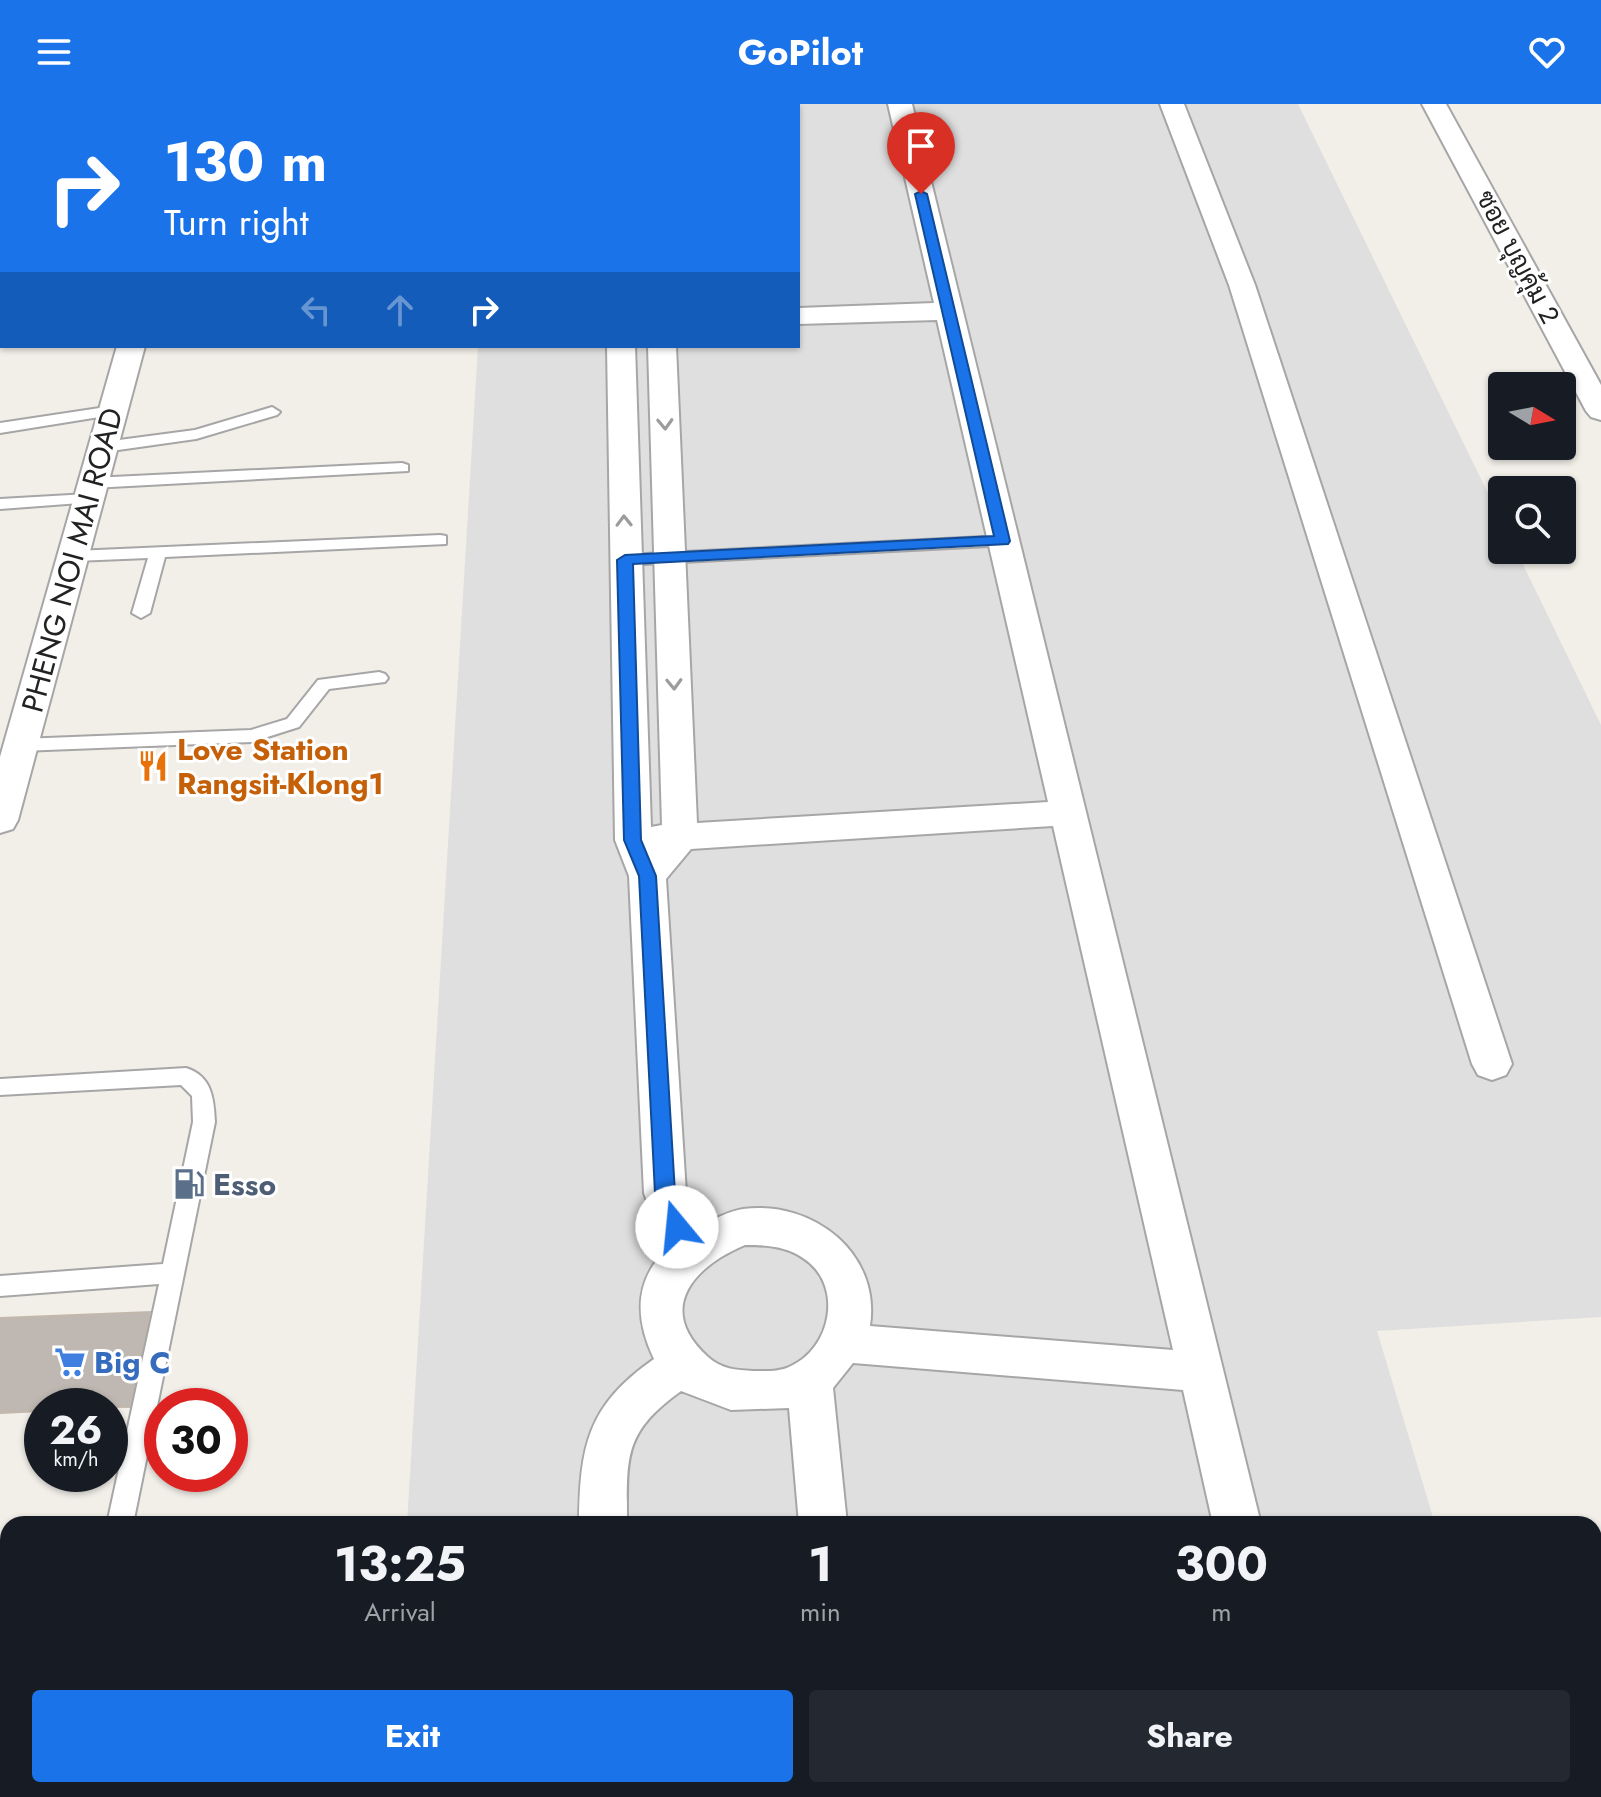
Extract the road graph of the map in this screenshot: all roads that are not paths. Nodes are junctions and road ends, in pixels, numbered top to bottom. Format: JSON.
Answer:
{"nodes":[{"id":1,"x":900,"y":104,"type":"edge"},
{"id":2,"x":1172,"y":104,"type":"edge"},
{"id":3,"x":1434,"y":104,"type":"edge"},
{"id":4,"x":949,"y":311,"type":"junction"},
{"id":5,"x":800,"y":316,"type":"edge"},
{"id":6,"x":130,"y":348,"type":"edge"},
{"id":7,"x":621,"y":348,"type":"edge"},
{"id":8,"x":662,"y":348,"type":"edge"},
{"id":9,"x":113,"y":411,"type":"junction"},
{"id":10,"x":1601,"y":411,"type":"edge"},
{"id":11,"x":272,"y":412,"type":"dead end"},
{"id":12,"x":0,"y":428,"type":"edge"},
{"id":13,"x":104,"y":447,"type":"junction"},
{"id":14,"x":402,"y":468,"type":"dead end"},
{"id":15,"x":90,"y":491,"type":"junction"},
{"id":16,"x":0,"y":504,"type":"edge"},
{"id":17,"x":440,"y":540,"type":"dead end"},
{"id":18,"x":1003,"y":541,"type":"junction"},
{"id":19,"x":158,"y":552,"type":"junction"},
{"id":20,"x":75,"y":556,"type":"junction"},
{"id":21,"x":670,"y":557,"type":"junction"},
{"id":22,"x":625,"y":560,"type":"junction"},
{"id":23,"x":141,"y":613,"type":"dead end"},
{"id":24,"x":379,"y":678,"type":"dead end"},
{"id":25,"x":21,"y":745,"type":"junction"},
{"id":26,"x":1067,"y":813,"type":"junction"},
{"id":27,"x":0,"y":820,"type":"edge"},
{"id":28,"x":680,"y":837,"type":"junction"},
{"id":29,"x":633,"y":840,"type":"junction"},
{"id":30,"x":647,"y":876,"type":"junction"},
{"id":31,"x":1492,"y":1064,"type":"dead end"},
{"id":32,"x":0,"y":1087,"type":"edge"},
{"id":33,"x":695,"y":1246,"type":"junction"},
{"id":34,"x":172,"y":1273,"type":"junction"},
{"id":35,"x":0,"y":1286,"type":"edge"},
{"id":36,"x":845,"y":1343,"type":"junction"},
{"id":37,"x":682,"y":1365,"type":"junction"},
{"id":38,"x":1199,"y":1372,"type":"junction"},
{"id":39,"x":809,"y":1379,"type":"junction"},
{"id":40,"x":122,"y":1516,"type":"edge"},
{"id":41,"x":603,"y":1516,"type":"edge"},
{"id":42,"x":822,"y":1516,"type":"edge"},
{"id":43,"x":1235,"y":1516,"type":"edge"}],
"edges":[{"from":1,"to":4,"type":"street"},
{"from":2,"to":31,"type":"street"},
{"from":3,"to":10,"type":"street","name":"ซอย บุญคุ้ม 2"},
{"from":4,"to":5,"type":"street"},
{"from":4,"to":18,"type":"street"},
{"from":6,"to":9,"type":"street","name":"PHENG NOI MAI ROAD"},
{"from":22,"to":7,"type":"street","one_way":true},
{"from":8,"to":21,"type":"street","one_way":true},
{"from":9,"to":12,"type":"lane"},
{"from":9,"to":13,"type":"street","name":"PHENG NOI MAI ROAD"},
{"from":11,"to":13,"type":"lane"},
{"from":13,"to":15,"type":"street","name":"PHENG NOI MAI ROAD"},
{"from":14,"to":15,"type":"lane"},
{"from":15,"to":16,"type":"lane"},
{"from":15,"to":20,"type":"street","name":"PHENG NOI MAI ROAD"},
{"from":17,"to":19,"type":"lane"},
{"from":18,"to":21,"type":"lane"},
{"from":18,"to":26,"type":"street"},
{"from":19,"to":20,"type":"lane"},
{"from":19,"to":23,"type":"lane"},
{"from":20,"to":25,"type":"street","name":"PHENG NOI MAI ROAD"},
{"from":21,"to":22,"type":"lane"},
{"from":21,"to":28,"type":"street","one_way":true},
{"from":22,"to":29,"type":"street"},
{"from":24,"to":25,"type":"lane"},
{"from":25,"to":27,"type":"street","name":"PHENG NOI MAI ROAD"},
{"from":26,"to":28,"type":"street"},
{"from":26,"to":38,"type":"street"},
{"from":28,"to":29,"type":"street"},
{"from":28,"to":30,"type":"street"},
{"from":29,"to":30,"type":"street"},
{"from":30,"to":33,"type":"street"},
{"from":32,"to":34,"type":"lane"},
{"from":33,"to":36,"type":"street"},
{"from":33,"to":37,"type":"street"},
{"from":34,"to":35,"type":"lane"},
{"from":34,"to":40,"type":"lane"},
{"from":36,"to":38,"type":"street"},
{"from":36,"to":39,"type":"street"},
{"from":37,"to":39,"type":"street"},
{"from":37,"to":41,"type":"street"},
{"from":38,"to":43,"type":"street"},
{"from":39,"to":42,"type":"street"}]}
